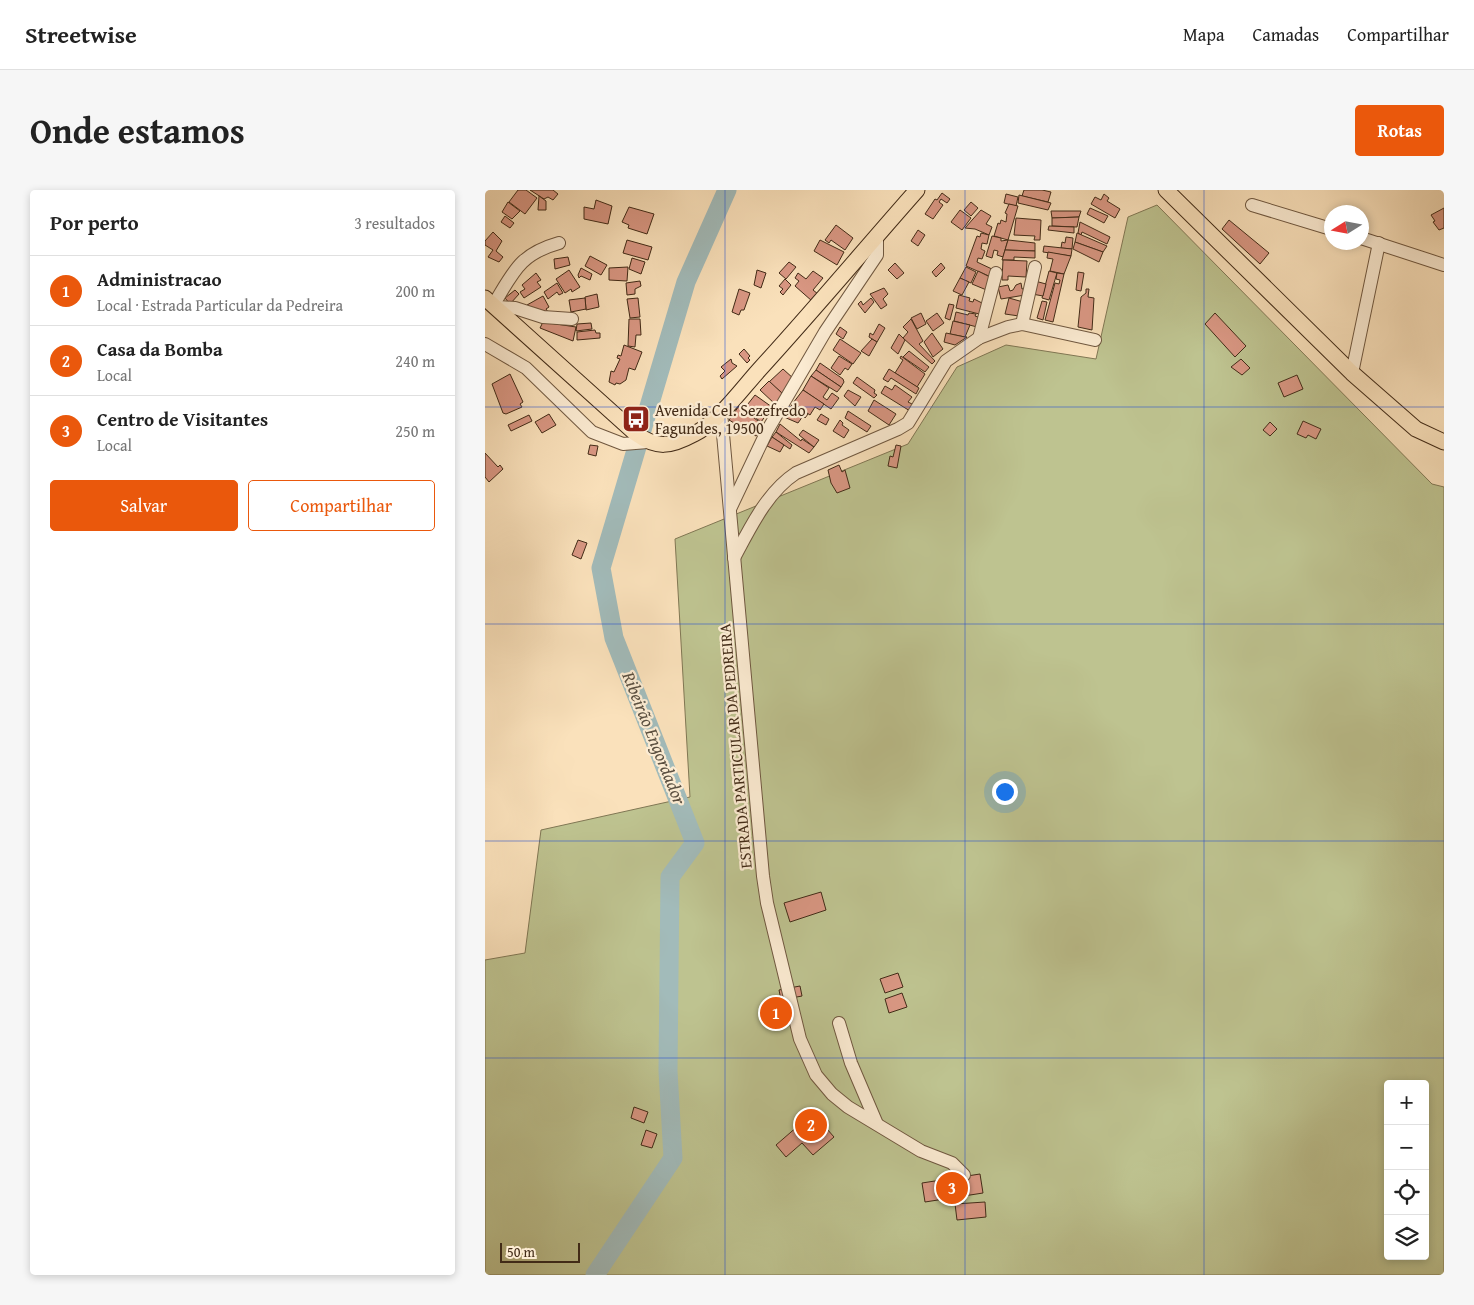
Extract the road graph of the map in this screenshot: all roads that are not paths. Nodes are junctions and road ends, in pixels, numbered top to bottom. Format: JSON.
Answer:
{"nodes":[{"id":1,"x":917,"y":190,"type":"edge"},
{"id":2,"x":1165,"y":190,"type":"edge"},
{"id":3,"x":1252,"y":206,"type":"dead end"},
{"id":4,"x":1324,"y":227,"type":"edge"},
{"id":5,"x":877,"y":235,"type":"junction"},
{"id":6,"x":1369,"y":240,"type":"edge"},
{"id":7,"x":559,"y":243,"type":"dead end"},
{"id":8,"x":1379,"y":243,"type":"junction"},
{"id":9,"x":1444,"y":265,"type":"edge"},
{"id":10,"x":1035,"y":267,"type":"dead end"},
{"id":11,"x":996,"y":273,"type":"dead end"},
{"id":12,"x":492,"y":303,"type":"edge"},
{"id":13,"x":572,"y":319,"type":"dead end"},
{"id":14,"x":1022,"y":324,"type":"junction"},
{"id":15,"x":979,"y":338,"type":"junction"},
{"id":16,"x":1095,"y":340,"type":"dead end"},
{"id":17,"x":485,"y":344,"type":"edge"},
{"id":18,"x":1352,"y":373,"type":"junction"},
{"id":19,"x":721,"y":412,"type":"junction"},
{"id":20,"x":647,"y":442,"type":"junction"},
{"id":21,"x":1444,"y":442,"type":"edge"},
{"id":22,"x":729,"y":511,"type":"junction"},
{"id":23,"x":734,"y":558,"type":"junction"},
{"id":24,"x":839,"y":1024,"type":"dead end"},
{"id":25,"x":877,"y":1124,"type":"junction"},
{"id":26,"x":964,"y":1175,"type":"dead end"}],
"edges":[{"from":1,"to":5,"type":"main road"},
{"from":2,"to":18,"type":"main road"},
{"from":3,"to":4,"type":"street"},
{"from":5,"to":19,"type":"main road"},
{"from":5,"to":22,"type":"street"},
{"from":6,"to":8,"type":"street"},
{"from":7,"to":12,"type":"street"},
{"from":8,"to":9,"type":"street"},
{"from":8,"to":18,"type":"street"},
{"from":10,"to":14,"type":"street"},
{"from":11,"to":15,"type":"street"},
{"from":12,"to":13,"type":"street"},
{"from":12,"to":20,"type":"main road"},
{"from":14,"to":15,"type":"street"},
{"from":14,"to":16,"type":"street"},
{"from":15,"to":23,"type":"street"},
{"from":17,"to":20,"type":"street"},
{"from":18,"to":21,"type":"main road"},
{"from":19,"to":20,"type":"main road"},
{"from":19,"to":22,"type":"street","name":"ESTRADA PARTICULAR DA PEDREIRA"},
{"from":22,"to":23,"type":"street","name":"ESTRADA PARTICULAR DA PEDREIRA"},
{"from":23,"to":25,"type":"street","name":"ESTRADA PARTICULAR DA PEDREIRA"},
{"from":24,"to":25,"type":"street"},
{"from":25,"to":26,"type":"street","name":"ESTRADA PARTICULAR DA PEDREIRA"}]}
